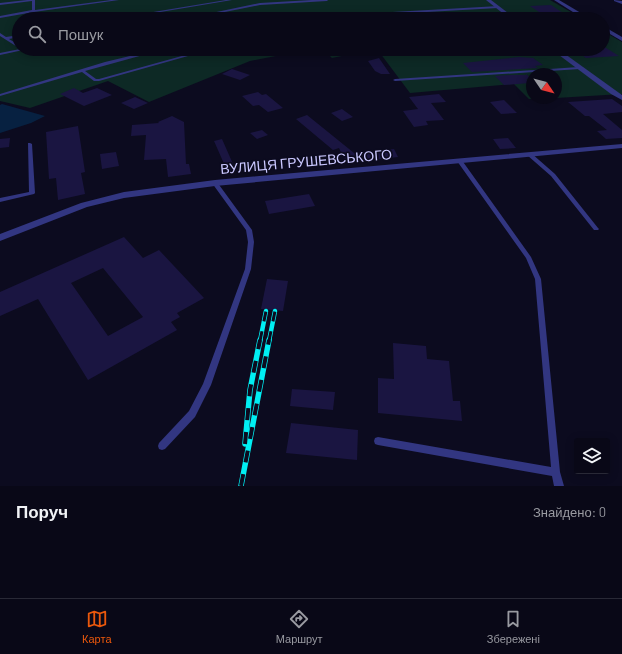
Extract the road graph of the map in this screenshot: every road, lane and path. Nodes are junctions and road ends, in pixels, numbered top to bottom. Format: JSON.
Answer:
{"nodes":[{"id":1,"x":34,"y":0,"type":"edge"},
{"id":2,"x":118,"y":0,"type":"edge"},
{"id":3,"x":231,"y":0,"type":"edge"},
{"id":4,"x":327,"y":0,"type":"edge"},
{"id":5,"x":488,"y":0,"type":"edge"},
{"id":6,"x":556,"y":0,"type":"edge"},
{"id":7,"x":616,"y":0,"type":"edge"},
{"id":8,"x":622,"y":3,"type":"edge"},
{"id":9,"x":0,"y":4,"type":"edge"},
{"id":10,"x":498,"y":7,"type":"junction"},
{"id":11,"x":34,"y":11,"type":"junction"},
{"id":12,"x":28,"y":12,"type":"edge"},
{"id":13,"x":156,"y":12,"type":"edge"},
{"id":14,"x":220,"y":12,"type":"edge"},
{"id":15,"x":410,"y":12,"type":"edge"},
{"id":16,"x":504,"y":12,"type":"edge"},
{"id":17,"x":576,"y":12,"type":"edge"},
{"id":18,"x":12,"y":15,"type":"edge"},
{"id":19,"x":0,"y":17,"type":"edge"},
{"id":20,"x":610,"y":32,"type":"edge"},
{"id":21,"x":0,"y":34,"type":"edge"},
{"id":22,"x":12,"y":37,"type":"edge"},
{"id":23,"x":6,"y":38,"type":"junction"},
{"id":24,"x":622,"y":39,"type":"edge"},
{"id":25,"x":12,"y":42,"type":"edge"},
{"id":26,"x":12,"y":51,"type":"edge"},
{"id":27,"x":0,"y":54,"type":"edge"},
{"id":28,"x":134,"y":56,"type":"edge"},
{"id":29,"x":186,"y":56,"type":"edge"},
{"id":30,"x":563,"y":56,"type":"edge"},
{"id":31,"x":579,"y":68,"type":"junction"},
{"id":32,"x":83,"y":71,"type":"dead end"},
{"id":33,"x":396,"y":80,"type":"dead end"},
{"id":34,"x":0,"y":95,"type":"edge"},
{"id":35,"x":622,"y":98,"type":"edge"},
{"id":36,"x":30,"y":144,"type":"dead end"},
{"id":37,"x":622,"y":146,"type":"edge"},
{"id":38,"x":529,"y":154,"type":"junction"},
{"id":39,"x":459,"y":160,"type":"junction"},
{"id":40,"x":215,"y":183,"type":"junction"},
{"id":41,"x":0,"y":200,"type":"edge"},
{"id":42,"x":596,"y":229,"type":"dead end"},
{"id":43,"x":0,"y":238,"type":"edge"},
{"id":44,"x":378,"y":441,"type":"dead end"},
{"id":45,"x":162,"y":446,"type":"dead end"},
{"id":46,"x":556,"y":472,"type":"junction"},
{"id":47,"x":559,"y":486,"type":"edge"}],
"edges":[{"from":1,"to":9,"type":"lane"},
{"from":1,"to":11,"type":"lane"},
{"from":2,"to":11,"type":"lane"},
{"from":3,"to":13,"type":"lane"},
{"from":4,"to":14,"type":"lane"},
{"from":5,"to":10,"type":"street"},
{"from":6,"to":17,"type":"street"},
{"from":7,"to":8,"type":"street"},
{"from":10,"to":15,"type":"lane"},
{"from":10,"to":16,"type":"street"},
{"from":11,"to":12,"type":"lane"},
{"from":18,"to":19,"type":"lane"},
{"from":20,"to":24,"type":"street"},
{"from":21,"to":23,"type":"lane"},
{"from":22,"to":23,"type":"lane"},
{"from":23,"to":25,"type":"lane"},
{"from":26,"to":27,"type":"lane"},
{"from":28,"to":34,"type":"lane"},
{"from":29,"to":32,"type":"lane"},
{"from":30,"to":31,"type":"street"},
{"from":31,"to":33,"type":"lane"},
{"from":31,"to":35,"type":"street"},
{"from":36,"to":41,"type":"lane"},
{"from":37,"to":38,"type":"street","name":"ВУЛИЦЯ ГРУШЕВСЬКОГО"},
{"from":38,"to":39,"type":"street","name":"ВУЛИЦЯ ГРУШЕВСЬКОГО"},
{"from":38,"to":42,"type":"lane"},
{"from":39,"to":40,"type":"street","name":"ВУЛИЦЯ ГРУШЕВСЬКОГО"},
{"from":39,"to":46,"type":"lane"},
{"from":40,"to":43,"type":"street","name":"ВУЛИЦЯ ГРУШЕВСЬКОГО"},
{"from":40,"to":45,"type":"lane"},
{"from":44,"to":46,"type":"lane"},
{"from":46,"to":47,"type":"lane"}]}
